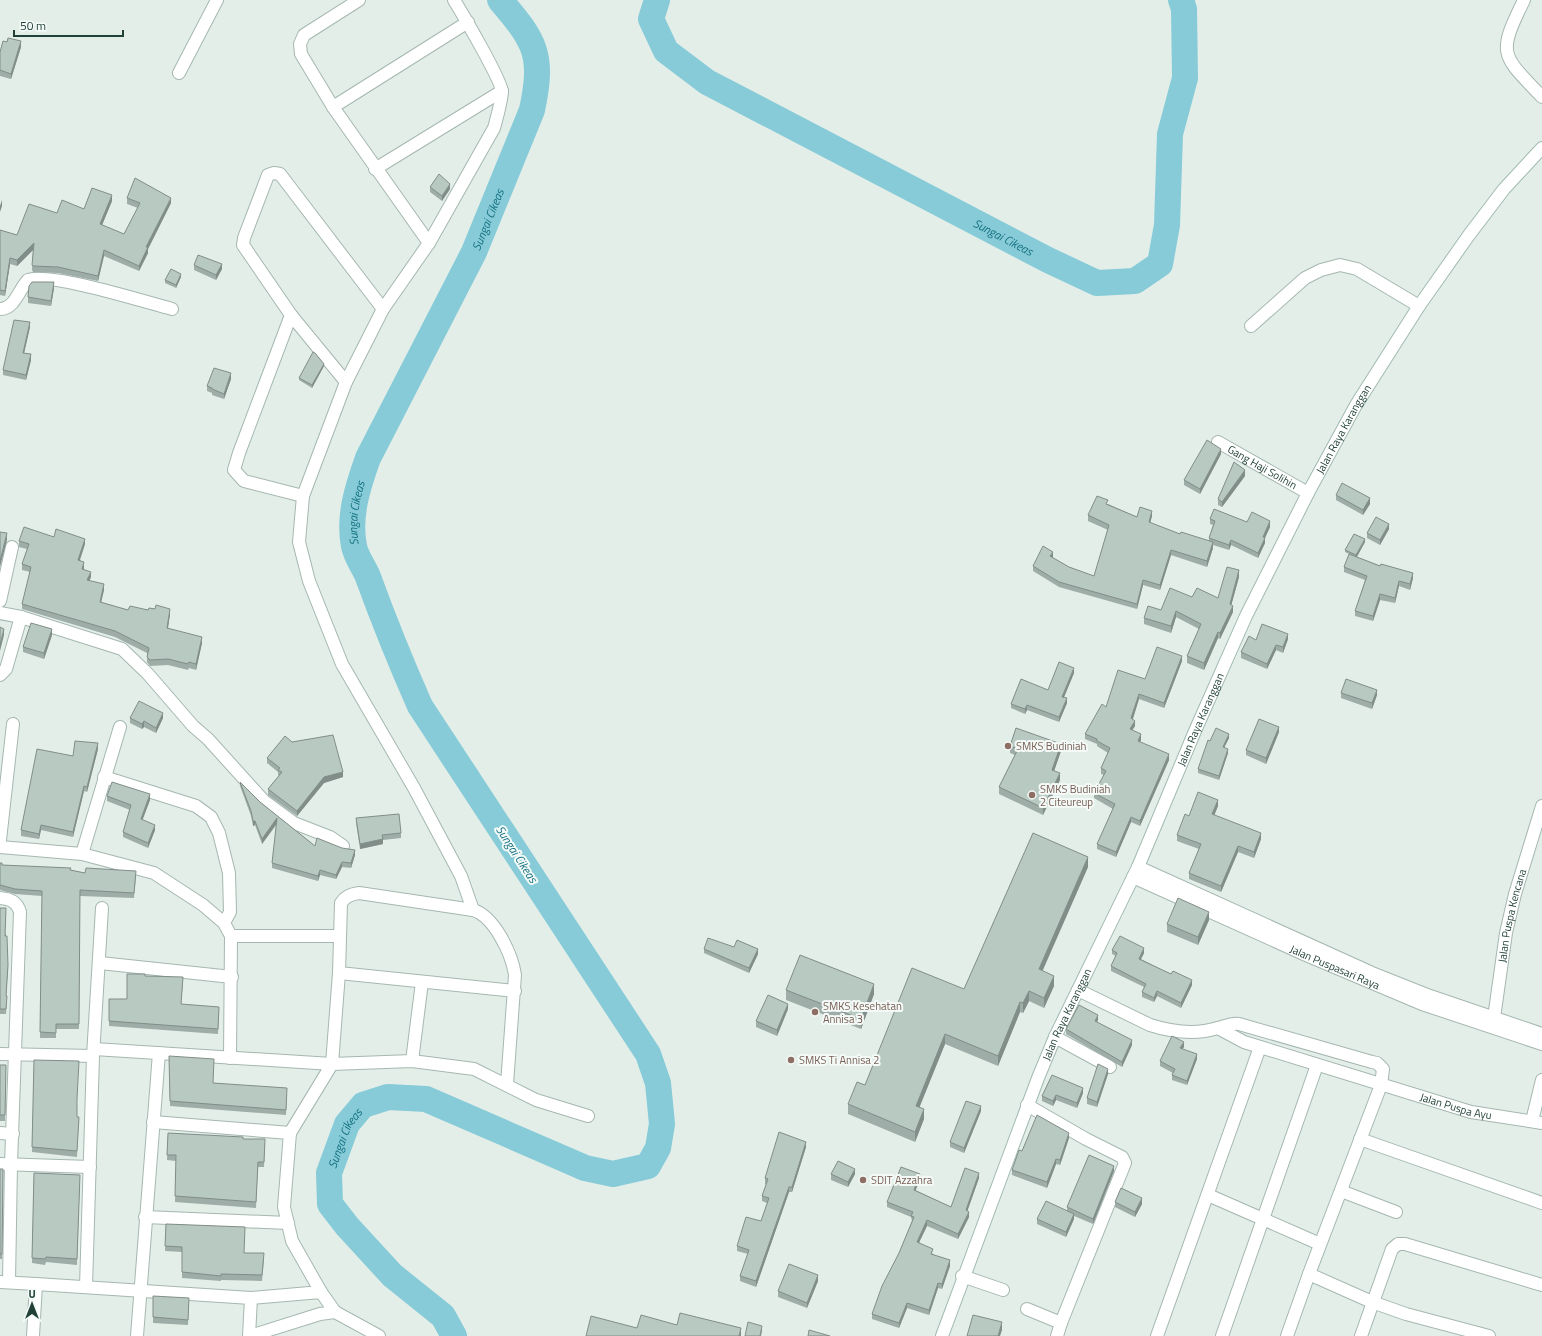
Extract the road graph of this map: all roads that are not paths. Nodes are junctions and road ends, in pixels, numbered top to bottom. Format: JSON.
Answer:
{"nodes":[{"id":1,"x":217,"y":0,"type":"edge"},
{"id":2,"x":359,"y":0,"type":"edge"},
{"id":3,"x":454,"y":0,"type":"edge"},
{"id":4,"x":1524,"y":0,"type":"edge"},
{"id":5,"x":468,"y":22,"type":"junction"},
{"id":6,"x":179,"y":73,"type":"dead end"},
{"id":7,"x":502,"y":91,"type":"junction"},
{"id":8,"x":1542,"y":97,"type":"edge"},
{"id":9,"x":332,"y":107,"type":"junction"},
{"id":10,"x":1542,"y":148,"type":"edge"},
{"id":11,"x":376,"y":169,"type":"junction"},
{"id":12,"x":429,"y":243,"type":"junction"},
{"id":13,"x":1420,"y":306,"type":"junction"},
{"id":14,"x":0,"y":309,"type":"edge"},
{"id":15,"x":172,"y":309,"type":"dead end"},
{"id":16,"x":383,"y":309,"type":"junction"},
{"id":17,"x":291,"y":315,"type":"junction"},
{"id":18,"x":1251,"y":326,"type":"dead end"},
{"id":19,"x":346,"y":382,"type":"junction"},
{"id":20,"x":1218,"y":442,"type":"dead end"},
{"id":21,"x":1308,"y":493,"type":"junction"},
{"id":22,"x":303,"y":496,"type":"junction"},
{"id":23,"x":12,"y":547,"type":"dead end"},
{"id":24,"x":0,"y":601,"type":"edge"},
{"id":25,"x":0,"y":613,"type":"edge"},
{"id":26,"x":21,"y":617,"type":"junction"},
{"id":27,"x":0,"y":675,"type":"edge"},
{"id":28,"x":13,"y":724,"type":"dead end"},
{"id":29,"x":120,"y":727,"type":"dead end"},
{"id":30,"x":104,"y":777,"type":"junction"},
{"id":31,"x":1542,"y":806,"type":"edge"},
{"id":32,"x":0,"y":840,"type":"edge"},
{"id":33,"x":343,"y":846,"type":"dead end"},
{"id":34,"x":0,"y":847,"type":"edge"},
{"id":35,"x":82,"y":854,"type":"junction"},
{"id":36,"x":1135,"y":872,"type":"junction"},
{"id":37,"x":0,"y":898,"type":"edge"},
{"id":38,"x":102,"y":908,"type":"dead end"},
{"id":39,"x":473,"y":910,"type":"junction"},
{"id":40,"x":224,"y":923,"type":"junction"},
{"id":41,"x":231,"y":936,"type":"junction"},
{"id":42,"x":340,"y":936,"type":"junction"},
{"id":43,"x":100,"y":963,"type":"junction"},
{"id":44,"x":339,"y":973,"type":"junction"},
{"id":45,"x":232,"y":977,"type":"junction"},
{"id":46,"x":422,"y":982,"type":"junction"},
{"id":47,"x":1078,"y":990,"type":"junction"},
{"id":48,"x":515,"y":991,"type":"junction"},
{"id":49,"x":1493,"y":1023,"type":"junction"},
{"id":50,"x":1218,"y":1028,"type":"junction"},
{"id":51,"x":1542,"y":1034,"type":"edge"},
{"id":52,"x":1055,"y":1037,"type":"junction"},
{"id":53,"x":1542,"y":1044,"type":"edge"},
{"id":54,"x":1260,"y":1047,"type":"junction"},
{"id":55,"x":93,"y":1052,"type":"junction"},
{"id":56,"x":159,"y":1053,"type":"junction"},
{"id":57,"x":0,"y":1054,"type":"edge"},
{"id":58,"x":15,"y":1054,"type":"junction"},
{"id":59,"x":230,"y":1058,"type":"junction"},
{"id":60,"x":412,"y":1061,"type":"junction"},
{"id":61,"x":332,"y":1064,"type":"junction"},
{"id":62,"x":1317,"y":1065,"type":"junction"},
{"id":63,"x":1110,"y":1067,"type":"dead end"},
{"id":64,"x":1542,"y":1080,"type":"edge"},
{"id":65,"x":507,"y":1084,"type":"junction"},
{"id":66,"x":1381,"y":1085,"type":"junction"},
{"id":67,"x":1027,"y":1105,"type":"junction"},
{"id":68,"x":588,"y":1116,"type":"dead end"},
{"id":69,"x":153,"y":1122,"type":"junction"},
{"id":70,"x":1537,"y":1122,"type":"edge"},
{"id":71,"x":0,"y":1133,"type":"edge"},
{"id":72,"x":290,"y":1133,"type":"junction"},
{"id":73,"x":13,"y":1134,"type":"junction"},
{"id":74,"x":1360,"y":1139,"type":"junction"},
{"id":75,"x":6,"y":1164,"type":"edge"},
{"id":76,"x":90,"y":1167,"type":"junction"},
{"id":77,"x":1341,"y":1191,"type":"junction"},
{"id":78,"x":1208,"y":1195,"type":"junction"},
{"id":79,"x":1542,"y":1203,"type":"edge"},
{"id":80,"x":1396,"y":1212,"type":"dead end"},
{"id":81,"x":145,"y":1217,"type":"junction"},
{"id":82,"x":1263,"y":1220,"type":"junction"},
{"id":83,"x":288,"y":1223,"type":"junction"},
{"id":84,"x":1320,"y":1244,"type":"junction"},
{"id":85,"x":1309,"y":1274,"type":"junction"},
{"id":86,"x":962,"y":1276,"type":"junction"},
{"id":87,"x":5,"y":1282,"type":"edge"},
{"id":88,"x":36,"y":1284,"type":"junction"},
{"id":89,"x":1542,"y":1285,"type":"edge"},
{"id":90,"x":86,"y":1287,"type":"junction"},
{"id":91,"x":139,"y":1290,"type":"junction"},
{"id":92,"x":1003,"y":1290,"type":"dead end"},
{"id":93,"x":321,"y":1292,"type":"junction"},
{"id":94,"x":251,"y":1298,"type":"junction"},
{"id":95,"x":1372,"y":1302,"type":"junction"},
{"id":96,"x":1027,"y":1309,"type":"dead end"},
{"id":97,"x":335,"y":1312,"type":"junction"},
{"id":98,"x":1060,"y":1323,"type":"junction"},
{"id":99,"x":33,"y":1336,"type":"edge"},
{"id":100,"x":137,"y":1336,"type":"edge"},
{"id":101,"x":250,"y":1336,"type":"edge"},
{"id":102,"x":379,"y":1336,"type":"edge"},
{"id":103,"x":942,"y":1336,"type":"edge"},
{"id":104,"x":1057,"y":1336,"type":"edge"},
{"id":105,"x":1157,"y":1336,"type":"edge"},
{"id":106,"x":1222,"y":1336,"type":"edge"},
{"id":107,"x":1287,"y":1336,"type":"edge"},
{"id":108,"x":1361,"y":1336,"type":"edge"},
{"id":109,"x":1489,"y":1336,"type":"edge"}],
"edges":[{"from":1,"to":6,"type":"street"},
{"from":2,"to":9,"type":"street"},
{"from":3,"to":5,"type":"street"},
{"from":4,"to":8,"type":"street"},
{"from":5,"to":7,"type":"street"},
{"from":5,"to":9,"type":"street"},
{"from":7,"to":11,"type":"street"},
{"from":7,"to":12,"type":"street"},
{"from":9,"to":11,"type":"street"},
{"from":10,"to":13,"type":"street","name":"Jalan Raya Karanggan"},
{"from":11,"to":12,"type":"street"},
{"from":12,"to":16,"type":"street"},
{"from":13,"to":18,"type":"street"},
{"from":13,"to":21,"type":"street","name":"Jalan Raya Karanggan"},
{"from":14,"to":15,"type":"street"},
{"from":16,"to":17,"type":"street"},
{"from":16,"to":19,"type":"street"},
{"from":17,"to":19,"type":"street"},
{"from":17,"to":22,"type":"street"},
{"from":19,"to":22,"type":"street"},
{"from":20,"to":21,"type":"street","name":"Gang Haji Solihin"},
{"from":21,"to":36,"type":"street","name":"Jalan Raya Karanggan"},
{"from":22,"to":39,"type":"street"},
{"from":23,"to":24,"type":"street"},
{"from":25,"to":26,"type":"street"},
{"from":26,"to":27,"type":"street"},
{"from":26,"to":33,"type":"street"},
{"from":28,"to":32,"type":"street"},
{"from":29,"to":30,"type":"street"},
{"from":30,"to":35,"type":"street"},
{"from":30,"to":40,"type":"street"},
{"from":31,"to":49,"type":"street","name":"Jalan Puspa Kencana"},
{"from":34,"to":35,"type":"street"},
{"from":35,"to":40,"type":"street"},
{"from":36,"to":47,"type":"street","name":"Jalan Raya Karanggan"},
{"from":36,"to":49,"type":"street","name":"Jalan Puspasari Raya"},
{"from":37,"to":58,"type":"street"},
{"from":38,"to":43,"type":"street"},
{"from":39,"to":42,"type":"street"},
{"from":39,"to":48,"type":"street"},
{"from":40,"to":41,"type":"street"},
{"from":41,"to":42,"type":"street"},
{"from":41,"to":45,"type":"street"},
{"from":42,"to":44,"type":"street"},
{"from":43,"to":45,"type":"street"},
{"from":43,"to":55,"type":"street"},
{"from":44,"to":46,"type":"street"},
{"from":44,"to":61,"type":"street"},
{"from":45,"to":59,"type":"street"},
{"from":46,"to":48,"type":"street"},
{"from":46,"to":60,"type":"street"},
{"from":47,"to":50,"type":"street"},
{"from":47,"to":52,"type":"street","name":"Jalan Raya Karanggan"},
{"from":48,"to":65,"type":"street"},
{"from":49,"to":51,"type":"street","name":"Jalan Puspasari Raya"},
{"from":49,"to":53,"type":"street","name":"Jalan Puspasari Raya"},
{"from":50,"to":54,"type":"street","name":"Jalan Puspa Ayu"},
{"from":50,"to":66,"type":"street"},
{"from":52,"to":63,"type":"street"},
{"from":52,"to":67,"type":"street","name":"Jalan Raya Karanggan"},
{"from":54,"to":62,"type":"street","name":"Jalan Puspa Ayu"},
{"from":54,"to":78,"type":"street"},
{"from":55,"to":56,"type":"street"},
{"from":55,"to":58,"type":"street"},
{"from":55,"to":76,"type":"street"},
{"from":56,"to":59,"type":"street"},
{"from":56,"to":69,"type":"street"},
{"from":57,"to":58,"type":"street"},
{"from":58,"to":73,"type":"street"},
{"from":59,"to":61,"type":"street"},
{"from":60,"to":61,"type":"street"},
{"from":60,"to":65,"type":"street"},
{"from":61,"to":72,"type":"street"},
{"from":62,"to":66,"type":"street","name":"Jalan Puspa Ayu"},
{"from":62,"to":82,"type":"street"},
{"from":64,"to":70,"type":"street","name":"Jalan Puspa Ayu"},
{"from":65,"to":68,"type":"street"},
{"from":66,"to":70,"type":"street","name":"Jalan Puspa Ayu"},
{"from":66,"to":74,"type":"street"},
{"from":67,"to":86,"type":"street","name":"Jalan Raya Karanggan"},
{"from":67,"to":98,"type":"street"},
{"from":69,"to":72,"type":"street"},
{"from":69,"to":81,"type":"street"},
{"from":71,"to":73,"type":"street"},
{"from":72,"to":83,"type":"street"},
{"from":73,"to":75,"type":"street"},
{"from":74,"to":77,"type":"street"},
{"from":74,"to":79,"type":"street"},
{"from":75,"to":76,"type":"street"},
{"from":75,"to":87,"type":"street"},
{"from":76,"to":90,"type":"street"},
{"from":77,"to":80,"type":"street"},
{"from":77,"to":84,"type":"street"},
{"from":78,"to":82,"type":"street"},
{"from":78,"to":105,"type":"street"},
{"from":81,"to":83,"type":"street"},
{"from":81,"to":91,"type":"street"},
{"from":82,"to":84,"type":"street"},
{"from":82,"to":106,"type":"street"},
{"from":83,"to":93,"type":"street"},
{"from":84,"to":85,"type":"street"},
{"from":85,"to":95,"type":"street"},
{"from":85,"to":107,"type":"street"},
{"from":86,"to":92,"type":"street"},
{"from":86,"to":103,"type":"street","name":"Jalan Raya Karanggan"},
{"from":87,"to":88,"type":"street"},
{"from":88,"to":90,"type":"street"},
{"from":88,"to":99,"type":"street"},
{"from":89,"to":95,"type":"street"},
{"from":90,"to":91,"type":"street"},
{"from":91,"to":94,"type":"street"},
{"from":91,"to":100,"type":"street"},
{"from":93,"to":94,"type":"street"},
{"from":93,"to":97,"type":"street"},
{"from":94,"to":101,"type":"street"},
{"from":95,"to":108,"type":"street"},
{"from":95,"to":109,"type":"street"},
{"from":96,"to":98,"type":"street"},
{"from":97,"to":101,"type":"street"},
{"from":97,"to":102,"type":"street"},
{"from":98,"to":104,"type":"street"}]}
